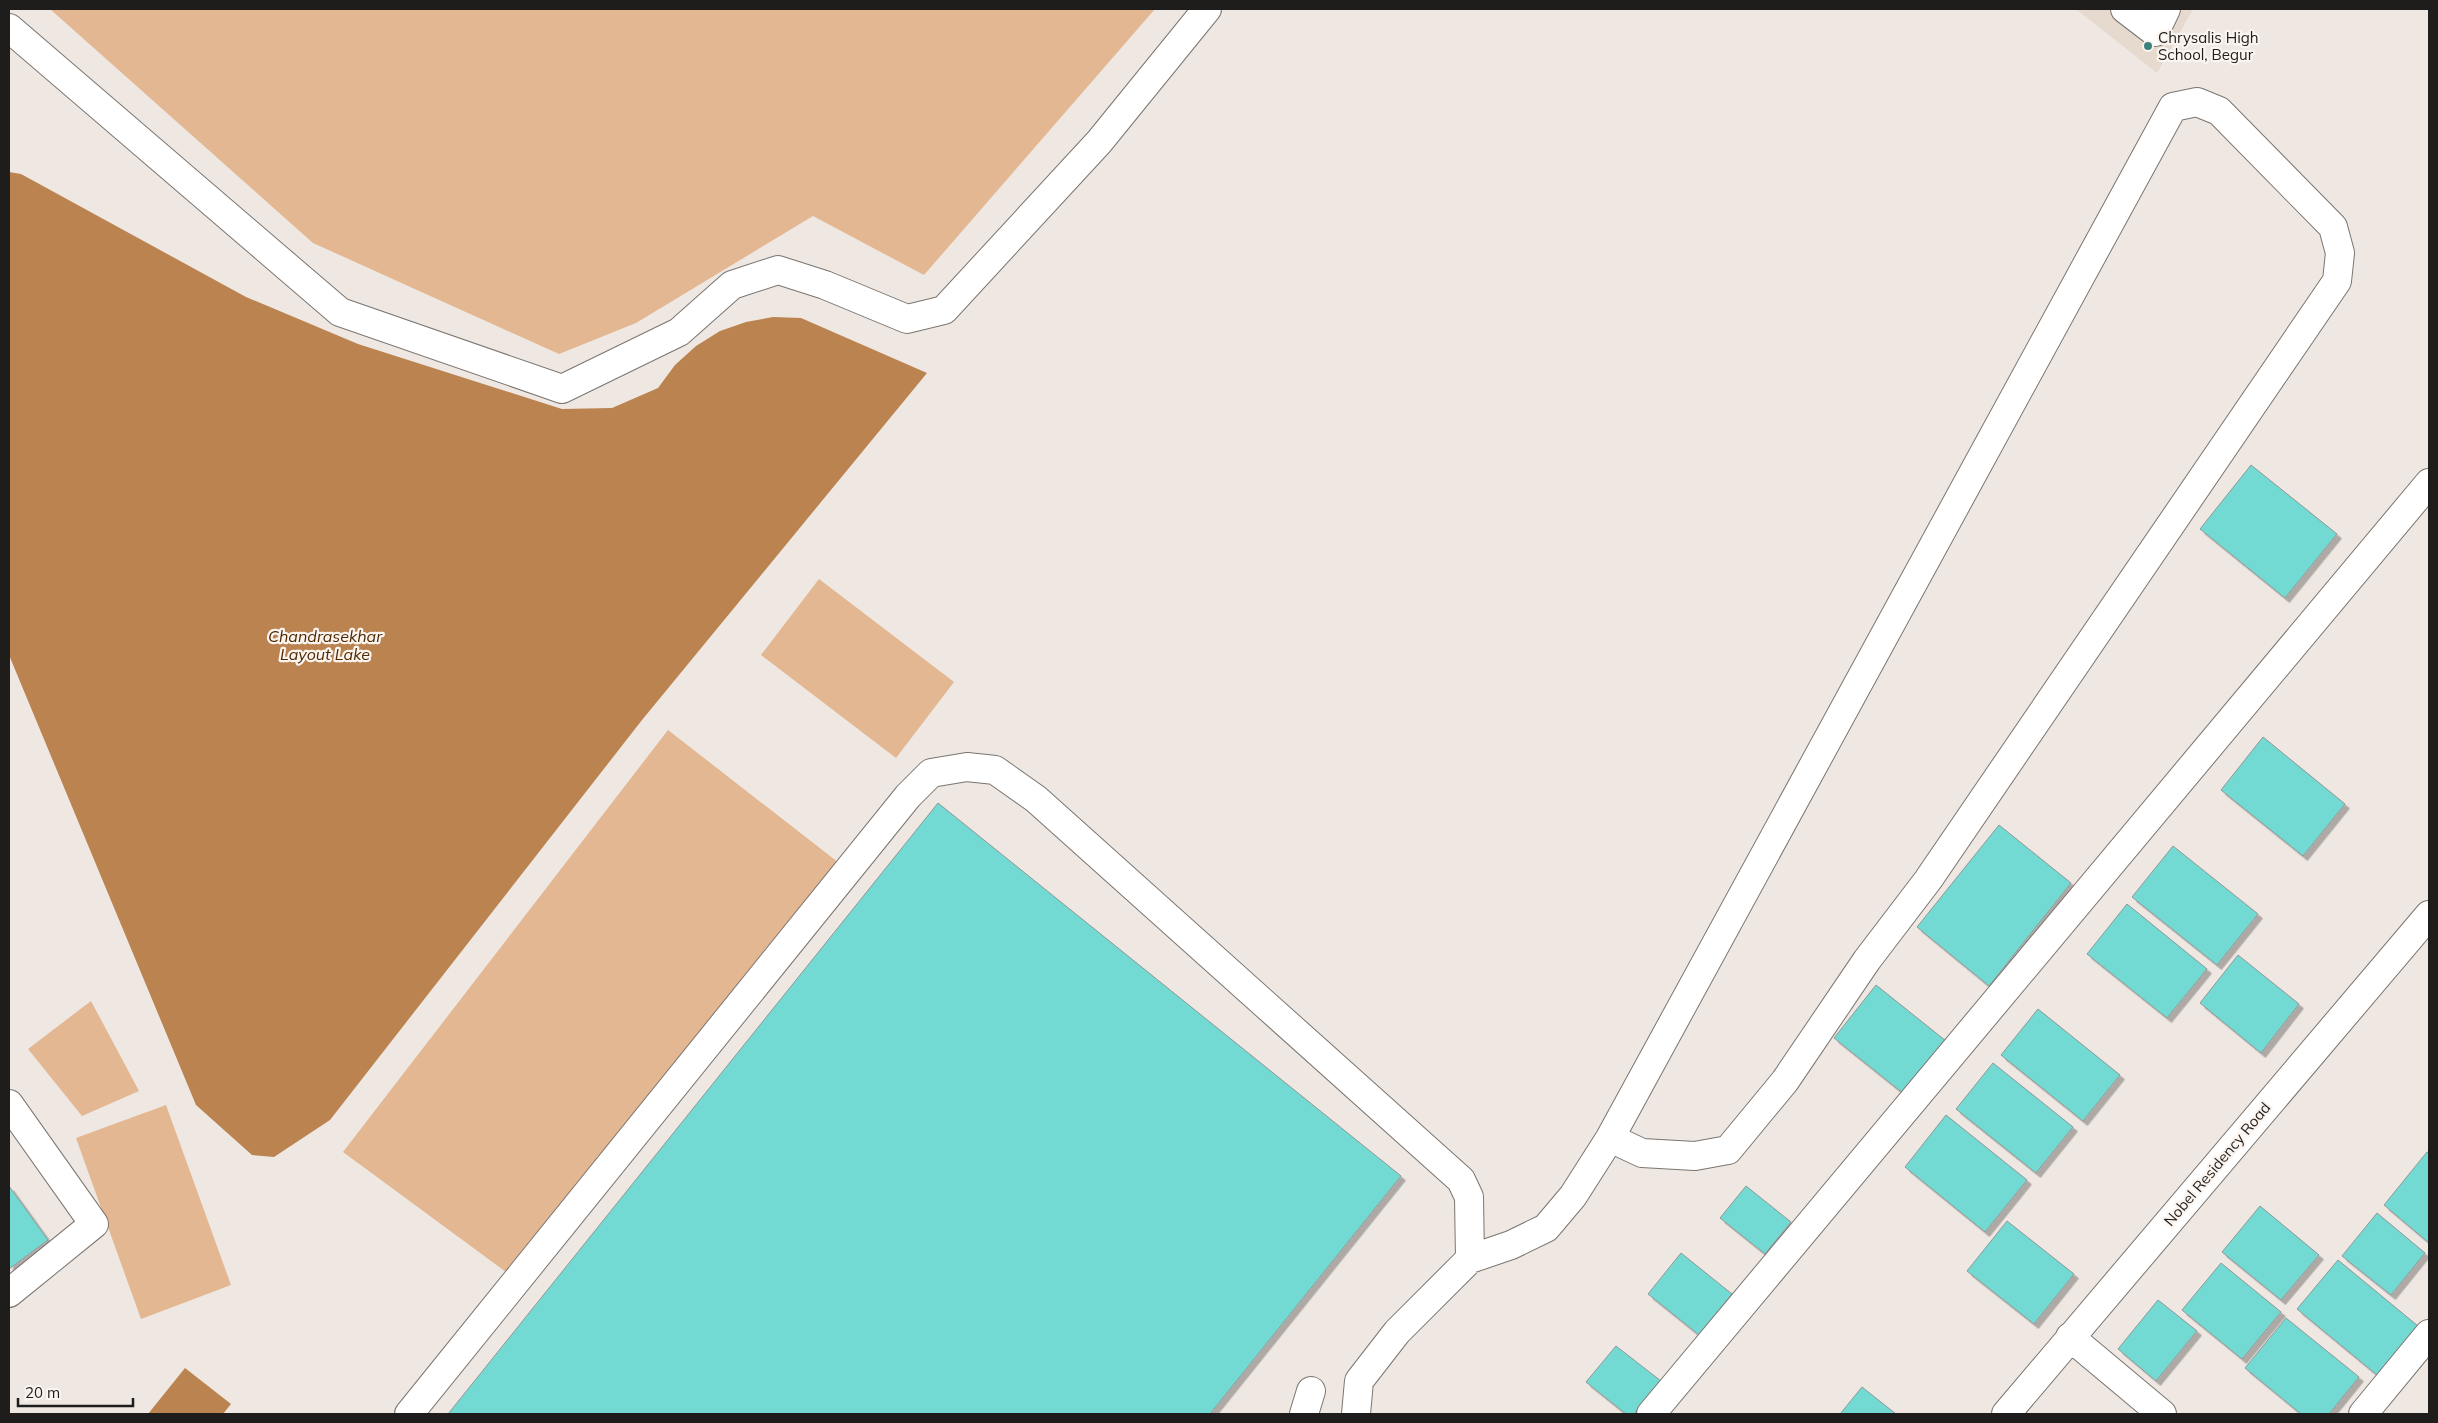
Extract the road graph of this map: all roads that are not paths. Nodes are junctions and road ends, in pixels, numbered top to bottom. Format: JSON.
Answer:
{"nodes":[{"id":1,"x":1207,"y":9,"type":"edge"},
{"id":2,"x":2125,"y":9,"type":"edge"},
{"id":3,"x":2166,"y":9,"type":"edge"},
{"id":4,"x":9,"y":28,"type":"edge"},
{"id":5,"x":2429,"y":483,"type":"edge"},
{"id":6,"x":2429,"y":915,"type":"edge"},
{"id":7,"x":9,"y":1104,"type":"edge"},
{"id":8,"x":1610,"y":1138,"type":"junction"},
{"id":9,"x":1470,"y":1259,"type":"junction"},
{"id":10,"x":9,"y":1293,"type":"edge"},
{"id":11,"x":2429,"y":1334,"type":"edge"},
{"id":12,"x":2070,"y":1337,"type":"junction"},
{"id":13,"x":409,"y":1414,"type":"edge"},
{"id":14,"x":1356,"y":1414,"type":"edge"},
{"id":15,"x":1651,"y":1414,"type":"edge"},
{"id":16,"x":2006,"y":1414,"type":"edge"},
{"id":17,"x":2162,"y":1414,"type":"edge"},
{"id":18,"x":2363,"y":1414,"type":"edge"}],
"edges":[{"from":1,"to":4,"type":"street"},
{"from":2,"to":3,"type":"street"},
{"from":5,"to":15,"type":"street"},
{"from":6,"to":12,"type":"street","name":"Nobel Residency Road"},
{"from":7,"to":10,"type":"street"},
{"from":8,"to":8,"type":"street"},
{"from":8,"to":9,"type":"street"},
{"from":9,"to":13,"type":"street"},
{"from":9,"to":14,"type":"street"},
{"from":11,"to":18,"type":"street"},
{"from":12,"to":16,"type":"street","name":"Nobel Residency Road"},
{"from":12,"to":17,"type":"street"}]}
